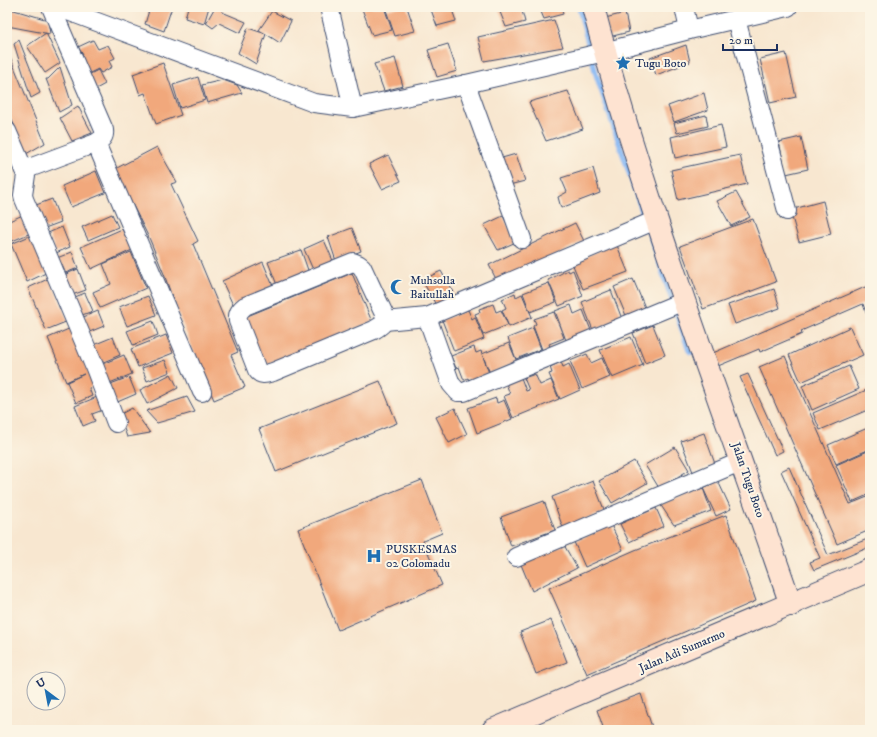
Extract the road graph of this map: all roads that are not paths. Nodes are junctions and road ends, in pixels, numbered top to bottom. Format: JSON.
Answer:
{"nodes":[{"id":1,"x":51,"y":7,"type":"edge"},
{"id":2,"x":57,"y":7,"type":"edge"},
{"id":3,"x":329,"y":7,"type":"edge"},
{"id":4,"x":593,"y":7,"type":"edge"},
{"id":5,"x":684,"y":7,"type":"edge"},
{"id":6,"x":788,"y":7,"type":"edge"},
{"id":7,"x":736,"y":18,"type":"junction"},
{"id":8,"x":689,"y":30,"type":"junction"},
{"id":9,"x":595,"y":54,"type":"junction"},
{"id":10,"x":466,"y":84,"type":"junction"},
{"id":11,"x":353,"y":108,"type":"junction"},
{"id":12,"x":7,"y":131,"type":"edge"},
{"id":13,"x":100,"y":152,"type":"junction"},
{"id":14,"x":24,"y":182,"type":"junction"},
{"id":15,"x":788,"y":211,"type":"dead end"},
{"id":16,"x":649,"y":222,"type":"junction"},
{"id":17,"x":522,"y":239,"type":"dead end"},
{"id":18,"x":677,"y":304,"type":"junction"},
{"id":19,"x":428,"y":317,"type":"junction"},
{"id":20,"x":384,"y":321,"type":"junction"},
{"id":21,"x":202,"y":392,"type":"dead end"},
{"id":22,"x":116,"y":423,"type":"dead end"},
{"id":23,"x":742,"y":461,"type":"junction"},
{"id":24,"x":516,"y":557,"type":"dead end"},
{"id":25,"x":870,"y":570,"type":"edge"},
{"id":26,"x":791,"y":605,"type":"junction"},
{"id":27,"x":493,"y":730,"type":"edge"}],
"edges":[{"from":1,"to":13,"type":"street"},
{"from":2,"to":11,"type":"street"},
{"from":3,"to":11,"type":"street"},
{"from":4,"to":9,"type":"main road","name":"Jalan Tugu Boto"},
{"from":5,"to":8,"type":"street"},
{"from":6,"to":7,"type":"street"},
{"from":7,"to":8,"type":"street"},
{"from":7,"to":15,"type":"street"},
{"from":8,"to":9,"type":"street"},
{"from":9,"to":10,"type":"street"},
{"from":9,"to":16,"type":"main road","name":"Jalan Tugu Boto"},
{"from":10,"to":11,"type":"street"},
{"from":10,"to":17,"type":"street"},
{"from":12,"to":14,"type":"street"},
{"from":13,"to":14,"type":"street"},
{"from":13,"to":21,"type":"street"},
{"from":14,"to":22,"type":"street"},
{"from":16,"to":18,"type":"main road","name":"Jalan Tugu Boto"},
{"from":16,"to":19,"type":"street"},
{"from":18,"to":19,"type":"street"},
{"from":18,"to":23,"type":"main road","name":"Jalan Tugu Boto"},
{"from":19,"to":20,"type":"street"},
{"from":20,"to":20,"type":"street"},
{"from":23,"to":24,"type":"street"},
{"from":23,"to":26,"type":"main road","name":"Jalan Tugu Boto"},
{"from":25,"to":26,"type":"main road","name":"Jalan Adi Sumarmo"},
{"from":26,"to":27,"type":"main road","name":"Jalan Adi Sumarmo"}]}
